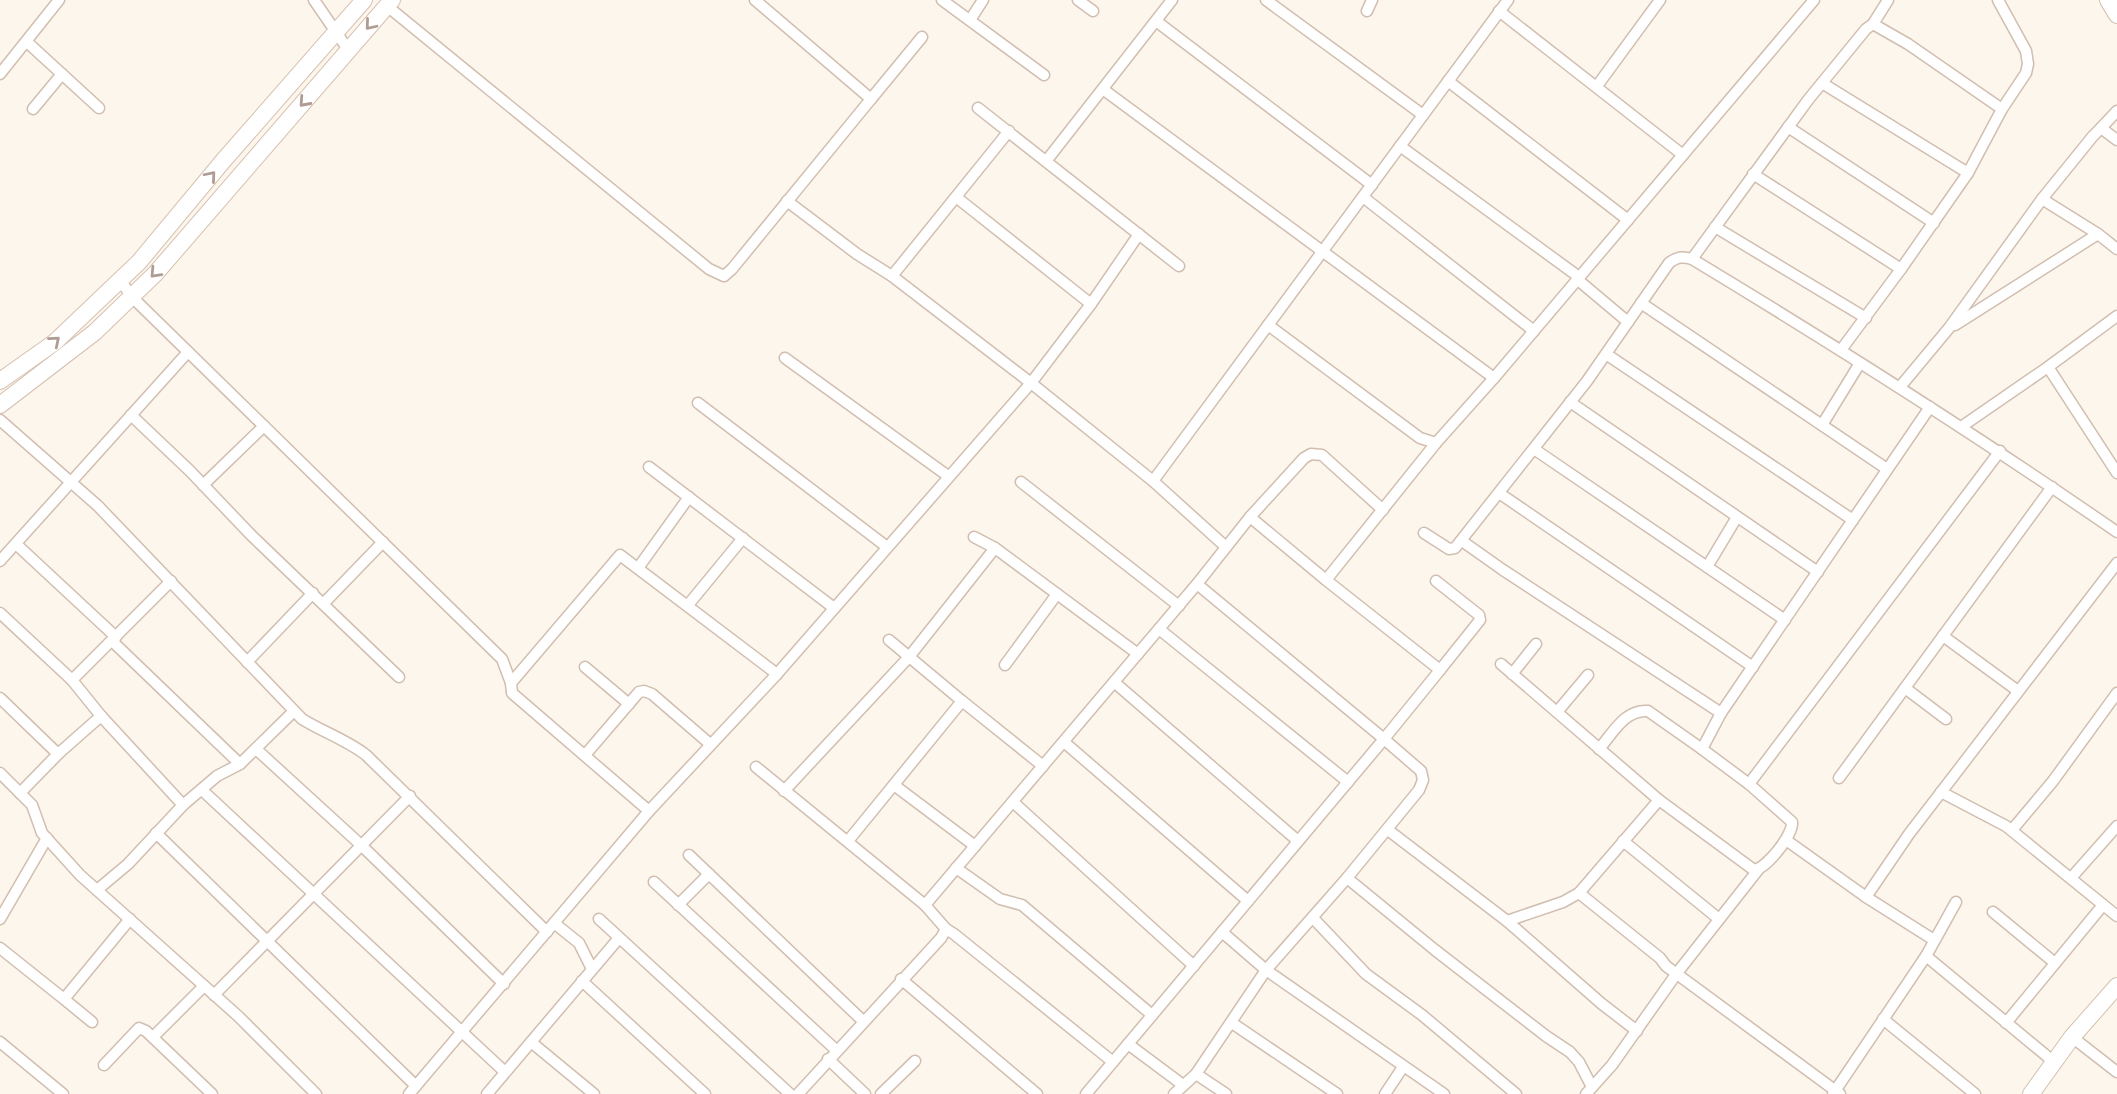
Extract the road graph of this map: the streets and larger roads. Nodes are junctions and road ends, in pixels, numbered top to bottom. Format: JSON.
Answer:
{"nodes":[{"id":1,"x":59,"y":0,"type":"edge"},
{"id":2,"x":314,"y":0,"type":"edge"},
{"id":3,"x":364,"y":0,"type":"edge"},
{"id":4,"x":755,"y":0,"type":"edge"},
{"id":5,"x":942,"y":0,"type":"edge"},
{"id":6,"x":983,"y":0,"type":"edge"},
{"id":7,"x":1077,"y":0,"type":"edge"},
{"id":8,"x":1172,"y":0,"type":"edge"},
{"id":9,"x":1266,"y":0,"type":"edge"},
{"id":10,"x":1508,"y":0,"type":"edge"},
{"id":11,"x":1660,"y":0,"type":"edge"},
{"id":12,"x":1814,"y":0,"type":"edge"},
{"id":13,"x":1888,"y":0,"type":"edge"},
{"id":14,"x":1998,"y":0,"type":"edge"},
{"id":15,"x":2108,"y":0,"type":"edge"},
{"id":16,"x":389,"y":3,"type":"edge"},
{"id":17,"x":1093,"y":10,"type":"dead end"},
{"id":18,"x":1499,"y":11,"type":"junction"},
{"id":19,"x":2117,"y":15,"type":"edge"},
{"id":20,"x":970,"y":20,"type":"junction"},
{"id":21,"x":1156,"y":21,"type":"junction"},
{"id":22,"x":1873,"y":24,"type":"junction"},
{"id":23,"x":336,"y":30,"type":"junction"},
{"id":24,"x":922,"y":37,"type":"dead end"},
{"id":25,"x":27,"y":42,"type":"junction"},
{"id":26,"x":349,"y":51,"type":"junction"},
{"id":27,"x":0,"y":74,"type":"edge"},
{"id":28,"x":62,"y":74,"type":"junction"},
{"id":29,"x":1044,"y":75,"type":"dead end"},
{"id":30,"x":1448,"y":81,"type":"junction"},
{"id":31,"x":1822,"y":83,"type":"junction"},
{"id":32,"x":1597,"y":86,"type":"junction"},
{"id":33,"x":1104,"y":90,"type":"junction"},
{"id":34,"x":871,"y":99,"type":"junction"},
{"id":35,"x":99,"y":108,"type":"dead end"},
{"id":36,"x":978,"y":108,"type":"dead end"},
{"id":37,"x":33,"y":109,"type":"dead end"},
{"id":38,"x":2002,"y":109,"type":"junction"},
{"id":39,"x":2117,"y":111,"type":"edge"},
{"id":40,"x":1423,"y":115,"type":"junction"},
{"id":41,"x":1788,"y":127,"type":"junction"},
{"id":42,"x":2101,"y":128,"type":"junction"},
{"id":43,"x":1009,"y":131,"type":"junction"},
{"id":44,"x":2117,"y":141,"type":"edge"},
{"id":45,"x":1400,"y":146,"type":"junction"},
{"id":46,"x":1683,"y":155,"type":"junction"},
{"id":47,"x":1047,"y":160,"type":"junction"},
{"id":48,"x":1968,"y":173,"type":"junction"},
{"id":49,"x":1753,"y":174,"type":"junction"},
{"id":50,"x":1372,"y":185,"type":"junction"},
{"id":51,"x":956,"y":197,"type":"junction"},
{"id":52,"x":1363,"y":197,"type":"junction"},
{"id":53,"x":2042,"y":199,"type":"junction"},
{"id":54,"x":788,"y":201,"type":"junction"},
{"id":55,"x":1628,"y":220,"type":"junction"},
{"id":56,"x":1934,"y":223,"type":"junction"},
{"id":57,"x":1715,"y":227,"type":"junction"},
{"id":58,"x":1139,"y":234,"type":"junction"},
{"id":59,"x":2098,"y":234,"type":"junction"},
{"id":60,"x":2117,"y":249,"type":"edge"},
{"id":61,"x":1322,"y":252,"type":"junction"},
{"id":62,"x":1692,"y":259,"type":"junction"},
{"id":63,"x":1179,"y":266,"type":"dead end"},
{"id":64,"x":1901,"y":269,"type":"junction"},
{"id":65,"x":892,"y":276,"type":"junction"},
{"id":66,"x":1578,"y":279,"type":"junction"},
{"id":67,"x":120,"y":280,"type":"junction"},
{"id":68,"x":132,"y":297,"type":"junction"},
{"id":69,"x":1641,"y":303,"type":"junction"},
{"id":70,"x":1091,"y":304,"type":"junction"},
{"id":71,"x":1866,"y":318,"type":"junction"},
{"id":72,"x":2116,"y":320,"type":"edge"},
{"id":73,"x":1628,"y":321,"type":"junction"},
{"id":74,"x":1268,"y":325,"type":"junction"},
{"id":75,"x":1949,"y":328,"type":"junction"},
{"id":76,"x":1534,"y":331,"type":"junction"},
{"id":77,"x":1841,"y":351,"type":"junction"},
{"id":78,"x":188,"y":352,"type":"junction"},
{"id":79,"x":1606,"y":354,"type":"junction"},
{"id":80,"x":785,"y":358,"type":"dead end"},
{"id":81,"x":1860,"y":363,"type":"junction"},
{"id":82,"x":2048,"y":367,"type":"junction"},
{"id":83,"x":1494,"y":378,"type":"junction"},
{"id":84,"x":0,"y":381,"type":"edge"},
{"id":85,"x":1031,"y":383,"type":"junction"},
{"id":86,"x":1900,"y":387,"type":"junction"},
{"id":87,"x":1570,"y":402,"type":"junction"},
{"id":88,"x":698,"y":403,"type":"dead end"},
{"id":89,"x":1930,"y":407,"type":"junction"},
{"id":90,"x":131,"y":415,"type":"junction"},
{"id":91,"x":0,"y":417,"type":"edge"},
{"id":92,"x":1822,"y":425,"type":"junction"},
{"id":93,"x":264,"y":426,"type":"junction"},
{"id":94,"x":1961,"y":427,"type":"junction"},
{"id":95,"x":1436,"y":443,"type":"junction"},
{"id":96,"x":1534,"y":449,"type":"junction"},
{"id":97,"x":2000,"y":451,"type":"junction"},
{"id":98,"x":649,"y":467,"type":"dead end"},
{"id":99,"x":1887,"y":469,"type":"junction"},
{"id":100,"x":2117,"y":473,"type":"edge"},
{"id":101,"x":948,"y":477,"type":"junction"},
{"id":102,"x":1153,"y":481,"type":"junction"},
{"id":103,"x":1021,"y":482,"type":"dead end"},
{"id":104,"x":71,"y":483,"type":"junction"},
{"id":105,"x":203,"y":485,"type":"junction"},
{"id":106,"x":2052,"y":487,"type":"junction"},
{"id":107,"x":1499,"y":493,"type":"junction"},
{"id":108,"x":689,"y":497,"type":"junction"},
{"id":109,"x":1383,"y":510,"type":"junction"},
{"id":110,"x":1250,"y":517,"type":"junction"},
{"id":111,"x":1737,"y":517,"type":"junction"},
{"id":112,"x":1853,"y":520,"type":"junction"},
{"id":113,"x":2117,"y":532,"type":"edge"},
{"id":114,"x":1424,"y":533,"type":"dead end"},
{"id":115,"x":974,"y":537,"type":"dead end"},
{"id":116,"x":743,"y":538,"type":"junction"},
{"id":117,"x":1462,"y":541,"type":"junction"},
{"id":118,"x":383,"y":542,"type":"junction"},
{"id":119,"x":16,"y":544,"type":"junction"},
{"id":120,"x":887,"y":547,"type":"junction"},
{"id":121,"x":1226,"y":547,"type":"junction"},
{"id":122,"x":995,"y":548,"type":"junction"},
{"id":123,"x":0,"y":561,"type":"edge"},
{"id":124,"x":2117,"y":563,"type":"edge"},
{"id":125,"x":1707,"y":567,"type":"junction"},
{"id":126,"x":638,"y":568,"type":"junction"},
{"id":127,"x":1818,"y":572,"type":"junction"},
{"id":128,"x":1326,"y":580,"type":"junction"},
{"id":129,"x":171,"y":581,"type":"junction"},
{"id":130,"x":1436,"y":581,"type":"dead end"},
{"id":131,"x":1197,"y":584,"type":"junction"},
{"id":132,"x":313,"y":593,"type":"junction"},
{"id":133,"x":1057,"y":594,"type":"junction"},
{"id":134,"x":324,"y":603,"type":"junction"},
{"id":135,"x":688,"y":606,"type":"junction"},
{"id":136,"x":1179,"y":606,"type":"junction"},
{"id":137,"x":834,"y":608,"type":"junction"},
{"id":138,"x":0,"y":613,"type":"edge"},
{"id":139,"x":1785,"y":620,"type":"junction"},
{"id":140,"x":1159,"y":629,"type":"junction"},
{"id":141,"x":1943,"y":636,"type":"junction"},
{"id":142,"x":114,"y":639,"type":"junction"},
{"id":143,"x":889,"y":640,"type":"dead end"},
{"id":144,"x":1536,"y":644,"type":"dead end"},
{"id":145,"x":1138,"y":654,"type":"junction"},
{"id":146,"x":909,"y":657,"type":"junction"},
{"id":147,"x":247,"y":662,"type":"junction"},
{"id":148,"x":1501,"y":664,"type":"dead end"},
{"id":149,"x":1005,"y":666,"type":"dead end"},
{"id":150,"x":585,"y":667,"type":"dead end"},
{"id":151,"x":1753,"y":667,"type":"junction"},
{"id":152,"x":1440,"y":670,"type":"junction"},
{"id":153,"x":777,"y":674,"type":"junction"},
{"id":154,"x":1512,"y":674,"type":"junction"},
{"id":155,"x":1588,"y":675,"type":"dead end"},
{"id":156,"x":399,"y":677,"type":"dead end"},
{"id":157,"x":72,"y":680,"type":"junction"},
{"id":158,"x":1114,"y":682,"type":"junction"},
{"id":159,"x":512,"y":683,"type":"junction"},
{"id":160,"x":1905,"y":688,"type":"junction"},
{"id":161,"x":2018,"y":691,"type":"junction"},
{"id":162,"x":2117,"y":693,"type":"edge"},
{"id":163,"x":0,"y":698,"type":"edge"},
{"id":164,"x":962,"y":701,"type":"junction"},
{"id":165,"x":629,"y":704,"type":"junction"},
{"id":166,"x":294,"y":711,"type":"junction"},
{"id":167,"x":1557,"y":712,"type":"junction"},
{"id":168,"x":1721,"y":713,"type":"junction"},
{"id":169,"x":102,"y":716,"type":"junction"},
{"id":170,"x":1946,"y":719,"type":"dead end"},
{"id":171,"x":1384,"y":739,"type":"junction"},
{"id":172,"x":1064,"y":742,"type":"junction"},
{"id":173,"x":710,"y":744,"type":"junction"},
{"id":174,"x":1599,"y":748,"type":"junction"},
{"id":175,"x":256,"y":749,"type":"junction"},
{"id":176,"x":1702,"y":750,"type":"junction"},
{"id":177,"x":58,"y":754,"type":"junction"},
{"id":178,"x":584,"y":755,"type":"junction"},
{"id":179,"x":240,"y":764,"type":"junction"},
{"id":180,"x":1043,"y":766,"type":"junction"},
{"id":181,"x":756,"y":767,"type":"dead end"},
{"id":182,"x":0,"y":773,"type":"edge"},
{"id":183,"x":1839,"y":778,"type":"dead end"},
{"id":184,"x":1348,"y":782,"type":"junction"},
{"id":185,"x":894,"y":785,"type":"junction"},
{"id":186,"x":1749,"y":785,"type":"junction"},
{"id":187,"x":202,"y":790,"type":"junction"},
{"id":188,"x":785,"y":791,"type":"junction"},
{"id":189,"x":1941,"y":792,"type":"junction"},
{"id":190,"x":20,"y":793,"type":"junction"},
{"id":191,"x":410,"y":796,"type":"junction"},
{"id":192,"x":1659,"y":800,"type":"junction"},
{"id":193,"x":1013,"y":802,"type":"junction"},
{"id":194,"x":183,"y":805,"type":"junction"},
{"id":195,"x":649,"y":811,"type":"junction"},
{"id":196,"x":2117,"y":826,"type":"edge"},
{"id":197,"x":1388,"y":830,"type":"junction"},
{"id":198,"x":2012,"y":830,"type":"junction"},
{"id":199,"x":156,"y":833,"type":"junction"},
{"id":200,"x":47,"y":838,"type":"junction"},
{"id":201,"x":1786,"y":840,"type":"junction"},
{"id":202,"x":848,"y":841,"type":"junction"},
{"id":203,"x":1298,"y":841,"type":"junction"},
{"id":204,"x":1623,"y":841,"type":"junction"},
{"id":205,"x":361,"y":845,"type":"junction"},
{"id":206,"x":975,"y":846,"type":"junction"},
{"id":207,"x":689,"y":855,"type":"dead end"},
{"id":208,"x":956,"y":868,"type":"junction"},
{"id":209,"x":1758,"y":870,"type":"junction"},
{"id":210,"x":709,"y":874,"type":"junction"},
{"id":211,"x":1347,"y":878,"type":"junction"},
{"id":212,"x":2071,"y":878,"type":"junction"},
{"id":213,"x":654,"y":882,"type":"dead end"},
{"id":214,"x":97,"y":890,"type":"junction"},
{"id":215,"x":1579,"y":893,"type":"junction"},
{"id":216,"x":314,"y":894,"type":"junction"},
{"id":217,"x":1866,"y":897,"type":"junction"},
{"id":218,"x":1248,"y":901,"type":"junction"},
{"id":219,"x":1956,"y":902,"type":"dead end"},
{"id":220,"x":678,"y":905,"type":"junction"},
{"id":221,"x":925,"y":905,"type":"junction"},
{"id":222,"x":2103,"y":905,"type":"junction"},
{"id":223,"x":1993,"y":912,"type":"dead end"},
{"id":224,"x":2117,"y":916,"type":"edge"},
{"id":225,"x":1312,"y":918,"type":"junction"},
{"id":226,"x":0,"y":919,"type":"edge"},
{"id":227,"x":130,"y":919,"type":"junction"},
{"id":228,"x":598,"y":919,"type":"dead end"},
{"id":229,"x":1719,"y":919,"type":"junction"},
{"id":230,"x":1507,"y":921,"type":"junction"},
{"id":231,"x":551,"y":927,"type":"junction"},
{"id":232,"x":946,"y":929,"type":"junction"},
{"id":233,"x":1222,"y":932,"type":"junction"},
{"id":234,"x":619,"y":937,"type":"junction"},
{"id":235,"x":268,"y":940,"type":"junction"},
{"id":236,"x":1934,"y":940,"type":"junction"},
{"id":237,"x":0,"y":948,"type":"edge"},
{"id":238,"x":1926,"y":956,"type":"junction"},
{"id":239,"x":2055,"y":963,"type":"junction"},
{"id":240,"x":1194,"y":965,"type":"junction"},
{"id":241,"x":592,"y":969,"type":"junction"},
{"id":242,"x":1266,"y":971,"type":"junction"},
{"id":243,"x":1677,"y":974,"type":"junction"},
{"id":244,"x":901,"y":979,"type":"junction"},
{"id":245,"x":582,"y":981,"type":"junction"},
{"id":246,"x":504,"y":984,"type":"junction"},
{"id":247,"x":204,"y":986,"type":"junction"},
{"id":248,"x":2117,"y":986,"type":"edge"},
{"id":249,"x":214,"y":995,"type":"junction"},
{"id":250,"x":64,"y":999,"type":"junction"},
{"id":251,"x":1152,"y":1015,"type":"junction"},
{"id":252,"x":1883,"y":1019,"type":"junction"},
{"id":253,"x":863,"y":1021,"type":"junction"},
{"id":254,"x":92,"y":1023,"type":"dead end"},
{"id":255,"x":1232,"y":1023,"type":"junction"},
{"id":256,"x":2006,"y":1023,"type":"junction"},
{"id":257,"x":1637,"y":1031,"type":"junction"},
{"id":258,"x":461,"y":1033,"type":"junction"},
{"id":259,"x":153,"y":1037,"type":"junction"},
{"id":260,"x":2072,"y":1037,"type":"junction"},
{"id":261,"x":0,"y":1042,"type":"edge"},
{"id":262,"x":531,"y":1042,"type":"junction"},
{"id":263,"x":1128,"y":1044,"type":"junction"},
{"id":264,"x":836,"y":1050,"type":"junction"},
{"id":265,"x":828,"y":1059,"type":"junction"},
{"id":266,"x":915,"y":1061,"type":"dead end"},
{"id":267,"x":1113,"y":1062,"type":"junction"},
{"id":268,"x":2054,"y":1062,"type":"junction"},
{"id":269,"x":104,"y":1065,"type":"dead end"},
{"id":270,"x":1403,"y":1067,"type":"junction"},
{"id":271,"x":505,"y":1072,"type":"junction"},
{"id":272,"x":2117,"y":1072,"type":"edge"},
{"id":273,"x":1196,"y":1074,"type":"junction"},
{"id":274,"x":1183,"y":1085,"type":"junction"},
{"id":275,"x":412,"y":1090,"type":"edge"},
{"id":276,"x":1589,"y":1091,"type":"edge"},
{"id":277,"x":493,"y":1092,"type":"edge"},
{"id":278,"x":1836,"y":1093,"type":"edge"},
{"id":279,"x":63,"y":1094,"type":"edge"},
{"id":280,"x":212,"y":1094,"type":"edge"},
{"id":281,"x":316,"y":1094,"type":"edge"},
{"id":282,"x":594,"y":1094,"type":"edge"},
{"id":283,"x":705,"y":1094,"type":"edge"},
{"id":284,"x":790,"y":1094,"type":"edge"},
{"id":285,"x":798,"y":1094,"type":"edge"},
{"id":286,"x":865,"y":1094,"type":"edge"},
{"id":287,"x":881,"y":1094,"type":"edge"},
{"id":288,"x":1037,"y":1094,"type":"edge"},
{"id":289,"x":1086,"y":1094,"type":"edge"},
{"id":290,"x":1174,"y":1094,"type":"edge"},
{"id":291,"x":1226,"y":1094,"type":"edge"},
{"id":292,"x":1337,"y":1094,"type":"edge"},
{"id":293,"x":1385,"y":1094,"type":"edge"},
{"id":294,"x":1444,"y":1094,"type":"edge"},
{"id":295,"x":1516,"y":1094,"type":"edge"},
{"id":296,"x":1975,"y":1094,"type":"edge"},
{"id":297,"x":2031,"y":1094,"type":"edge"}],
"edges":[{"from":1,"to":25,"type":"street"},
{"from":2,"to":23,"type":"street"},
{"from":3,"to":23,"type":"street"},
{"from":4,"to":34,"type":"street"},
{"from":5,"to":20,"type":"street"},
{"from":6,"to":20,"type":"street"},
{"from":7,"to":17,"type":"street"},
{"from":8,"to":21,"type":"street"},
{"from":9,"to":40,"type":"street"},
{"from":10,"to":18,"type":"street"},
{"from":11,"to":32,"type":"street"},
{"from":12,"to":46,"type":"street"},
{"from":13,"to":22,"type":"street"},
{"from":14,"to":38,"type":"street"},
{"from":15,"to":19,"type":"street"},
{"from":16,"to":26,"type":"street","one_way":true},
{"from":16,"to":54,"type":"street"},
{"from":18,"to":30,"type":"street"},
{"from":18,"to":32,"type":"street"},
{"from":20,"to":29,"type":"street"},
{"from":21,"to":33,"type":"street"},
{"from":21,"to":50,"type":"street"},
{"from":22,"to":31,"type":"street"},
{"from":22,"to":38,"type":"street"},
{"from":23,"to":26,"type":"street"},
{"from":67,"to":23,"type":"street","one_way":true},
{"from":24,"to":34,"type":"street"},
{"from":25,"to":27,"type":"street"},
{"from":25,"to":28,"type":"street"},
{"from":26,"to":68,"type":"street","one_way":true},
{"from":28,"to":35,"type":"street"},
{"from":28,"to":37,"type":"street"},
{"from":30,"to":40,"type":"street"},
{"from":30,"to":55,"type":"street"},
{"from":31,"to":41,"type":"street"},
{"from":31,"to":48,"type":"street"},
{"from":32,"to":46,"type":"street"},
{"from":33,"to":47,"type":"street"},
{"from":33,"to":61,"type":"street"},
{"from":34,"to":54,"type":"street"},
{"from":36,"to":43,"type":"street"},
{"from":38,"to":48,"type":"street"},
{"from":39,"to":42,"type":"street"},
{"from":40,"to":45,"type":"street"},
{"from":41,"to":49,"type":"street"},
{"from":41,"to":56,"type":"street"},
{"from":42,"to":44,"type":"street"},
{"from":42,"to":53,"type":"street"},
{"from":43,"to":47,"type":"street"},
{"from":43,"to":51,"type":"street"},
{"from":45,"to":50,"type":"street"},
{"from":45,"to":66,"type":"street"},
{"from":46,"to":55,"type":"street"},
{"from":47,"to":58,"type":"street"},
{"from":48,"to":56,"type":"street"},
{"from":49,"to":57,"type":"street"},
{"from":49,"to":64,"type":"street"},
{"from":50,"to":52,"type":"street"},
{"from":51,"to":65,"type":"street"},
{"from":51,"to":70,"type":"street"},
{"from":52,"to":61,"type":"street"},
{"from":52,"to":76,"type":"street"},
{"from":53,"to":59,"type":"street"},
{"from":53,"to":75,"type":"street"},
{"from":54,"to":65,"type":"street"},
{"from":55,"to":66,"type":"street"},
{"from":56,"to":64,"type":"street"},
{"from":57,"to":62,"type":"street"},
{"from":57,"to":71,"type":"street"},
{"from":58,"to":63,"type":"street"},
{"from":58,"to":70,"type":"street"},
{"from":59,"to":60,"type":"street"},
{"from":59,"to":75,"type":"street"},
{"from":61,"to":74,"type":"street"},
{"from":61,"to":83,"type":"street"},
{"from":62,"to":69,"type":"street"},
{"from":62,"to":77,"type":"street"},
{"from":64,"to":71,"type":"street"},
{"from":65,"to":85,"type":"street"},
{"from":66,"to":73,"type":"street"},
{"from":66,"to":76,"type":"street"},
{"from":67,"to":68,"type":"street"},
{"from":84,"to":67,"type":"street","one_way":true},
{"from":68,"to":78,"type":"street"},
{"from":68,"to":91,"type":"street"},
{"from":69,"to":73,"type":"street"},
{"from":69,"to":92,"type":"street"},
{"from":70,"to":85,"type":"street"},
{"from":71,"to":77,"type":"street"},
{"from":72,"to":82,"type":"street"},
{"from":73,"to":79,"type":"street"},
{"from":74,"to":95,"type":"street"},
{"from":74,"to":102,"type":"street"},
{"from":75,"to":86,"type":"street"},
{"from":76,"to":83,"type":"street"},
{"from":77,"to":81,"type":"street"},
{"from":78,"to":90,"type":"street"},
{"from":78,"to":93,"type":"street"},
{"from":79,"to":87,"type":"street"},
{"from":79,"to":112,"type":"street"},
{"from":80,"to":101,"type":"street"},
{"from":81,"to":86,"type":"street"},
{"from":81,"to":92,"type":"street"},
{"from":82,"to":94,"type":"street"},
{"from":82,"to":100,"type":"street"},
{"from":83,"to":95,"type":"street"},
{"from":85,"to":101,"type":"street"},
{"from":85,"to":102,"type":"street"},
{"from":86,"to":89,"type":"street"},
{"from":87,"to":96,"type":"street"},
{"from":87,"to":111,"type":"street"},
{"from":88,"to":120,"type":"street"},
{"from":89,"to":94,"type":"street"},
{"from":89,"to":99,"type":"street"},
{"from":90,"to":104,"type":"street"},
{"from":90,"to":105,"type":"street"},
{"from":91,"to":104,"type":"street"},
{"from":92,"to":99,"type":"street"},
{"from":93,"to":105,"type":"street"},
{"from":93,"to":118,"type":"street"},
{"from":94,"to":97,"type":"street"},
{"from":95,"to":109,"type":"street"},
{"from":96,"to":107,"type":"street"},
{"from":96,"to":125,"type":"street"},
{"from":97,"to":106,"type":"street"},
{"from":97,"to":186,"type":"street"},
{"from":98,"to":108,"type":"street"},
{"from":99,"to":112,"type":"street"},
{"from":101,"to":120,"type":"street"},
{"from":102,"to":121,"type":"street"},
{"from":103,"to":136,"type":"street"},
{"from":104,"to":119,"type":"street"},
{"from":104,"to":129,"type":"street"},
{"from":105,"to":132,"type":"street"},
{"from":106,"to":113,"type":"street"},
{"from":106,"to":141,"type":"street"},
{"from":107,"to":117,"type":"street"},
{"from":107,"to":151,"type":"street"},
{"from":108,"to":116,"type":"street"},
{"from":108,"to":126,"type":"street"},
{"from":109,"to":110,"type":"street"},
{"from":109,"to":128,"type":"street"},
{"from":110,"to":121,"type":"street"},
{"from":110,"to":128,"type":"street"},
{"from":111,"to":125,"type":"street"},
{"from":111,"to":127,"type":"street"},
{"from":112,"to":127,"type":"street"},
{"from":114,"to":117,"type":"street"},
{"from":115,"to":122,"type":"street"},
{"from":116,"to":135,"type":"street"},
{"from":116,"to":137,"type":"street"},
{"from":117,"to":168,"type":"street"},
{"from":118,"to":134,"type":"street"},
{"from":118,"to":159,"type":"street"},
{"from":119,"to":123,"type":"street"},
{"from":119,"to":142,"type":"street"},
{"from":120,"to":137,"type":"street"},
{"from":121,"to":131,"type":"street"},
{"from":122,"to":133,"type":"street"},
{"from":122,"to":146,"type":"street"},
{"from":124,"to":161,"type":"street"},
{"from":125,"to":139,"type":"street"},
{"from":126,"to":135,"type":"street"},
{"from":126,"to":159,"type":"street"},
{"from":127,"to":139,"type":"street"},
{"from":128,"to":152,"type":"street"},
{"from":129,"to":142,"type":"street"},
{"from":129,"to":147,"type":"street"},
{"from":130,"to":152,"type":"street"},
{"from":131,"to":136,"type":"street"},
{"from":131,"to":171,"type":"street"},
{"from":132,"to":134,"type":"street"},
{"from":132,"to":147,"type":"street"},
{"from":133,"to":145,"type":"street"},
{"from":133,"to":149,"type":"street"},
{"from":134,"to":156,"type":"street"},
{"from":135,"to":153,"type":"street"},
{"from":136,"to":140,"type":"street"},
{"from":137,"to":153,"type":"street"},
{"from":138,"to":157,"type":"street"},
{"from":139,"to":151,"type":"street"},
{"from":140,"to":145,"type":"street"},
{"from":140,"to":184,"type":"street"},
{"from":141,"to":160,"type":"street"},
{"from":141,"to":161,"type":"street"},
{"from":142,"to":157,"type":"street"},
{"from":142,"to":179,"type":"street"},
{"from":143,"to":146,"type":"street"},
{"from":144,"to":154,"type":"street"},
{"from":145,"to":158,"type":"street"},
{"from":146,"to":164,"type":"street"},
{"from":146,"to":188,"type":"street"},
{"from":147,"to":166,"type":"street"},
{"from":148,"to":154,"type":"street"},
{"from":150,"to":165,"type":"street"},
{"from":151,"to":168,"type":"street"},
{"from":152,"to":171,"type":"street"},
{"from":153,"to":173,"type":"street"},
{"from":154,"to":167,"type":"street"},
{"from":155,"to":167,"type":"street"},
{"from":157,"to":169,"type":"street"},
{"from":158,"to":172,"type":"street"},
{"from":158,"to":203,"type":"street"},
{"from":159,"to":178,"type":"street"},
{"from":160,"to":170,"type":"street"},
{"from":160,"to":183,"type":"street"},
{"from":161,"to":189,"type":"street"},
{"from":162,"to":198,"type":"street"},
{"from":163,"to":177,"type":"street"},
{"from":164,"to":180,"type":"street"},
{"from":164,"to":185,"type":"street"},
{"from":165,"to":173,"type":"street"},
{"from":165,"to":178,"type":"street"},
{"from":166,"to":175,"type":"street"},
{"from":166,"to":191,"type":"street"},
{"from":167,"to":174,"type":"street"},
{"from":168,"to":176,"type":"street"},
{"from":169,"to":177,"type":"street"},
{"from":169,"to":194,"type":"street"},
{"from":171,"to":184,"type":"street"},
{"from":171,"to":197,"type":"street"},
{"from":172,"to":180,"type":"street"},
{"from":172,"to":218,"type":"street"},
{"from":173,"to":195,"type":"street"},
{"from":174,"to":176,"type":"street"},
{"from":174,"to":192,"type":"street"},
{"from":175,"to":179,"type":"street"},
{"from":175,"to":205,"type":"street"},
{"from":176,"to":186,"type":"street"},
{"from":177,"to":190,"type":"street"},
{"from":178,"to":195,"type":"street"},
{"from":179,"to":187,"type":"street"},
{"from":180,"to":193,"type":"street"},
{"from":181,"to":188,"type":"street"},
{"from":182,"to":190,"type":"street"},
{"from":184,"to":203,"type":"street"},
{"from":185,"to":202,"type":"street"},
{"from":185,"to":206,"type":"street"},
{"from":186,"to":201,"type":"street"},
{"from":187,"to":194,"type":"street"},
{"from":187,"to":216,"type":"street"},
{"from":188,"to":202,"type":"street"},
{"from":189,"to":198,"type":"street"},
{"from":189,"to":217,"type":"street"},
{"from":190,"to":200,"type":"street"},
{"from":191,"to":205,"type":"street"},
{"from":191,"to":231,"type":"street"},
{"from":192,"to":204,"type":"street"},
{"from":192,"to":209,"type":"street"},
{"from":193,"to":206,"type":"street"},
{"from":193,"to":240,"type":"street"},
{"from":194,"to":199,"type":"street"},
{"from":195,"to":231,"type":"street"},
{"from":196,"to":212,"type":"street"},
{"from":197,"to":211,"type":"street"},
{"from":197,"to":230,"type":"street"},
{"from":198,"to":212,"type":"street"},
{"from":199,"to":214,"type":"street"},
{"from":199,"to":235,"type":"street"},
{"from":200,"to":214,"type":"street"},
{"from":200,"to":226,"type":"street"},
{"from":201,"to":209,"type":"street"},
{"from":201,"to":217,"type":"street"},
{"from":202,"to":221,"type":"street"},
{"from":203,"to":218,"type":"street"},
{"from":204,"to":215,"type":"street"},
{"from":204,"to":229,"type":"street"},
{"from":205,"to":216,"type":"street"},
{"from":205,"to":246,"type":"street"},
{"from":206,"to":208,"type":"street"},
{"from":207,"to":210,"type":"street"},
{"from":208,"to":221,"type":"street"},
{"from":208,"to":251,"type":"street"},
{"from":209,"to":229,"type":"street"},
{"from":210,"to":220,"type":"street"},
{"from":210,"to":253,"type":"street"},
{"from":211,"to":225,"type":"street"},
{"from":211,"to":276,"type":"street"},
{"from":212,"to":222,"type":"street"},
{"from":213,"to":220,"type":"street"},
{"from":214,"to":227,"type":"street"},
{"from":215,"to":230,"type":"street"},
{"from":215,"to":243,"type":"street"},
{"from":216,"to":235,"type":"street"},
{"from":216,"to":258,"type":"street"},
{"from":217,"to":236,"type":"street"},
{"from":218,"to":233,"type":"street"},
{"from":219,"to":236,"type":"street"},
{"from":220,"to":264,"type":"street"},
{"from":221,"to":232,"type":"street"},
{"from":222,"to":224,"type":"street"},
{"from":222,"to":239,"type":"street"},
{"from":223,"to":239,"type":"street"},
{"from":225,"to":242,"type":"street"},
{"from":225,"to":295,"type":"street"},
{"from":227,"to":247,"type":"street"},
{"from":227,"to":250,"type":"street"},
{"from":228,"to":234,"type":"street"},
{"from":229,"to":243,"type":"street"},
{"from":230,"to":257,"type":"street"},
{"from":231,"to":241,"type":"street"},
{"from":231,"to":246,"type":"street"},
{"from":232,"to":244,"type":"street"},
{"from":232,"to":267,"type":"street"},
{"from":233,"to":240,"type":"street"},
{"from":233,"to":242,"type":"street"},
{"from":234,"to":241,"type":"street"},
{"from":234,"to":284,"type":"street"},
{"from":235,"to":249,"type":"street"},
{"from":235,"to":275,"type":"street"},
{"from":236,"to":238,"type":"street"},
{"from":237,"to":250,"type":"street"},
{"from":238,"to":252,"type":"street"},
{"from":238,"to":256,"type":"street"},
{"from":239,"to":256,"type":"street"},
{"from":240,"to":251,"type":"street"},
{"from":241,"to":245,"type":"street"},
{"from":242,"to":255,"type":"street"},
{"from":242,"to":270,"type":"street"},
{"from":243,"to":257,"type":"street"},
{"from":243,"to":278,"type":"street"},
{"from":244,"to":253,"type":"street"},
{"from":244,"to":288,"type":"street"},
{"from":245,"to":262,"type":"street"},
{"from":245,"to":283,"type":"street"},
{"from":246,"to":258,"type":"street"},
{"from":247,"to":249,"type":"street"},
{"from":247,"to":259,"type":"street"},
{"from":248,"to":260,"type":"street"},
{"from":249,"to":281,"type":"street"},
{"from":250,"to":254,"type":"street"},
{"from":251,"to":263,"type":"street"},
{"from":252,"to":278,"type":"street"},
{"from":252,"to":296,"type":"street"},
{"from":253,"to":264,"type":"street"},
{"from":255,"to":273,"type":"street"},
{"from":255,"to":292,"type":"street"},
{"from":256,"to":268,"type":"street"},
{"from":257,"to":276,"type":"street"},
{"from":258,"to":271,"type":"street"},
{"from":258,"to":275,"type":"street"},
{"from":259,"to":269,"type":"street"},
{"from":259,"to":280,"type":"street"},
{"from":260,"to":268,"type":"street"},
{"from":260,"to":272,"type":"street"},
{"from":261,"to":279,"type":"street"},
{"from":262,"to":271,"type":"street"},
{"from":262,"to":282,"type":"street"},
{"from":263,"to":267,"type":"street"},
{"from":263,"to":274,"type":"street"},
{"from":264,"to":265,"type":"street"},
{"from":265,"to":285,"type":"street"},
{"from":265,"to":286,"type":"street"},
{"from":266,"to":287,"type":"street"},
{"from":267,"to":289,"type":"street"},
{"from":268,"to":297,"type":"street"},
{"from":270,"to":293,"type":"street"},
{"from":270,"to":294,"type":"street"},
{"from":271,"to":277,"type":"street"},
{"from":273,"to":274,"type":"street"},
{"from":273,"to":291,"type":"street"},
{"from":274,"to":290,"type":"street"}]}
